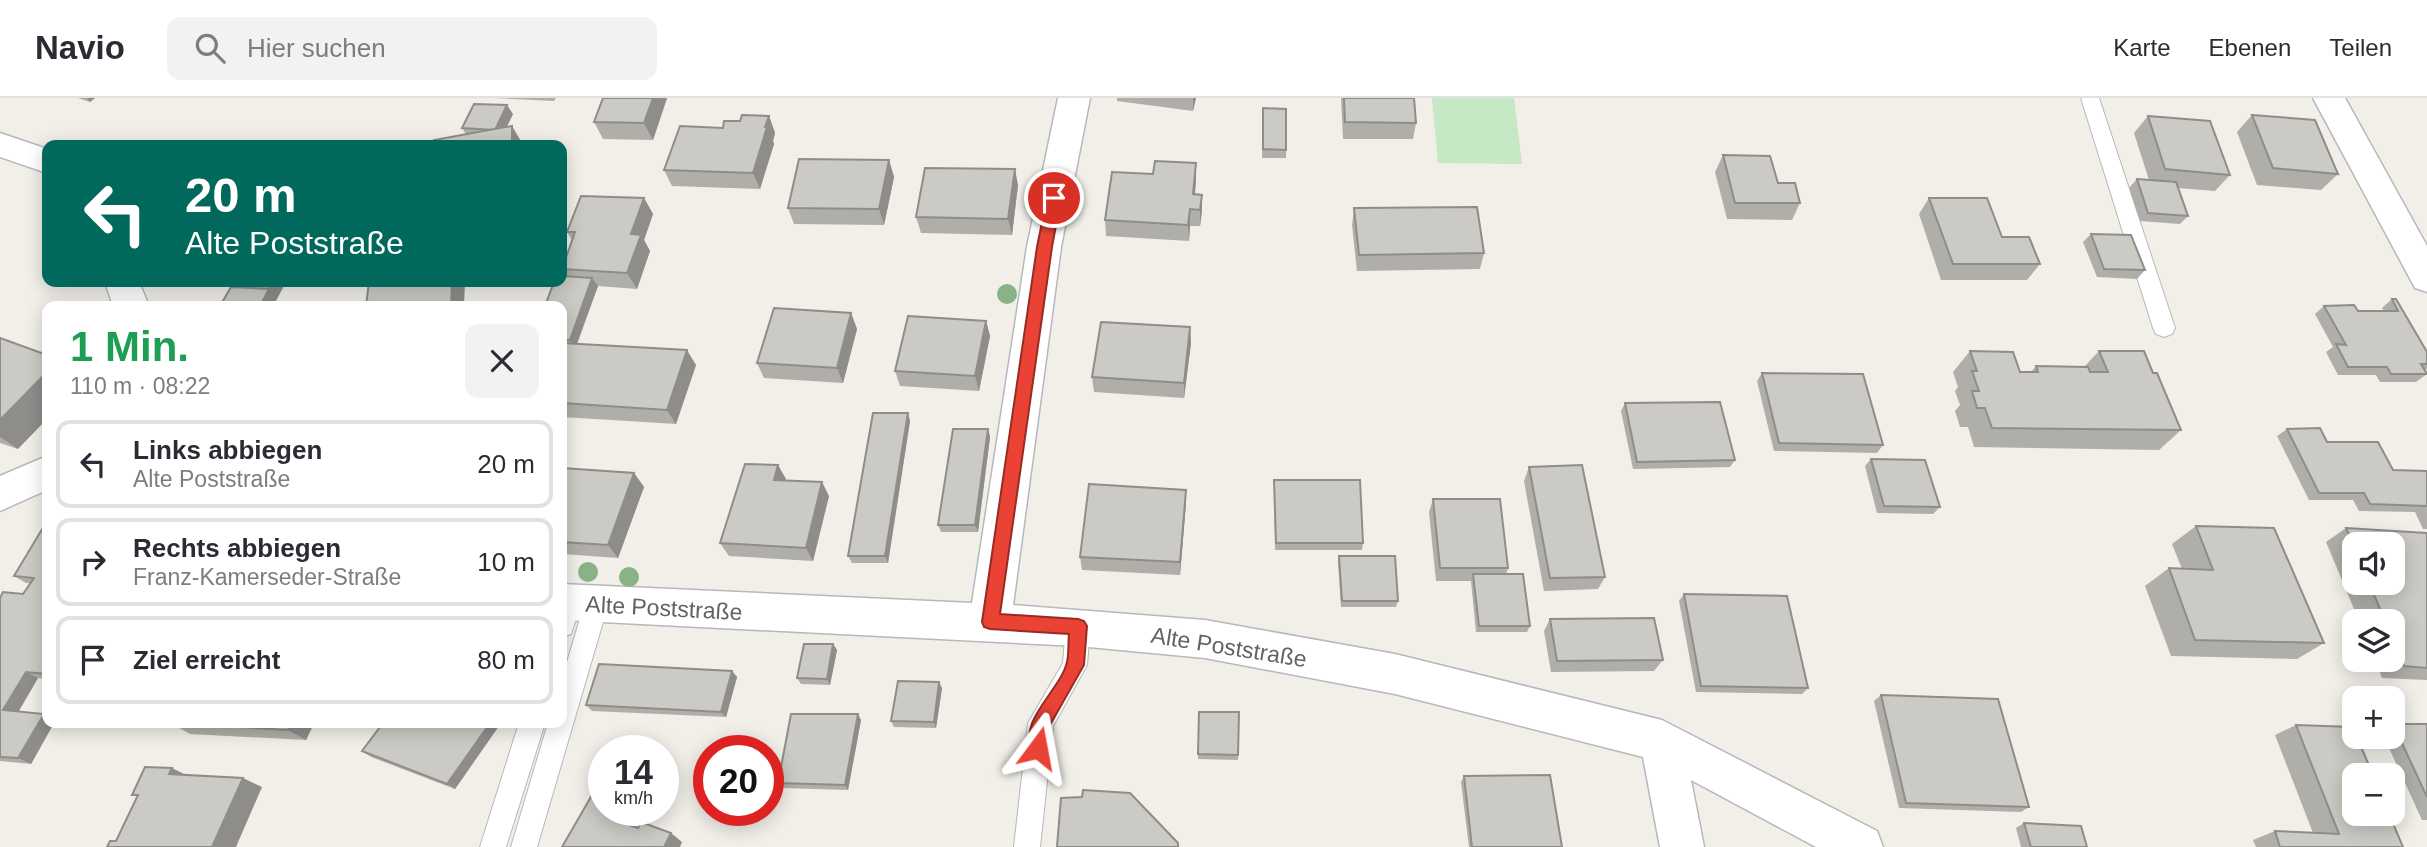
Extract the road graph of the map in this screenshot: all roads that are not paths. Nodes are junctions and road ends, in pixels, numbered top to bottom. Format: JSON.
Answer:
{"nodes":[{"id":1,"x":1074,"y":98,"type":"edge"},
{"id":2,"x":2091,"y":98,"type":"edge"},
{"id":3,"x":2329,"y":98,"type":"edge"},
{"id":4,"x":2427,"y":278,"type":"edge"},
{"id":5,"x":2164,"y":328,"type":"dead end"},
{"id":6,"x":42,"y":474,"type":"edge"},
{"id":7,"x":0,"y":494,"type":"edge"},
{"id":8,"x":572,"y":609,"type":"edge"},
{"id":9,"x":990,"y":622,"type":"junction"},
{"id":10,"x":1078,"y":626,"type":"junction"},
{"id":11,"x":567,"y":660,"type":"edge"},
{"id":12,"x":530,"y":728,"type":"edge"},
{"id":13,"x":559,"y":728,"type":"edge"},
{"id":14,"x":1662,"y":741,"type":"junction"},
{"id":15,"x":493,"y":847,"type":"edge"},
{"id":16,"x":524,"y":847,"type":"edge"},
{"id":17,"x":1027,"y":847,"type":"edge"},
{"id":18,"x":1682,"y":847,"type":"edge"},
{"id":19,"x":1861,"y":847,"type":"edge"}],
"edges":[{"from":1,"to":9,"type":"street"},
{"from":2,"to":5,"type":"lane"},
{"from":3,"to":4,"type":"street"},
{"from":6,"to":7,"type":"street"},
{"from":8,"to":9,"type":"street","name":"Alte Poststraße"},
{"from":8,"to":11,"type":"lane"},
{"from":9,"to":10,"type":"street","name":"Alte Poststraße"},
{"from":10,"to":14,"type":"street","name":"Alte Poststraße"},
{"from":10,"to":17,"type":"lane"},
{"from":12,"to":15,"type":"lane"},
{"from":13,"to":16,"type":"lane"},
{"from":14,"to":18,"type":"street"},
{"from":14,"to":19,"type":"street","name":"Alte Poststraße"}]}
